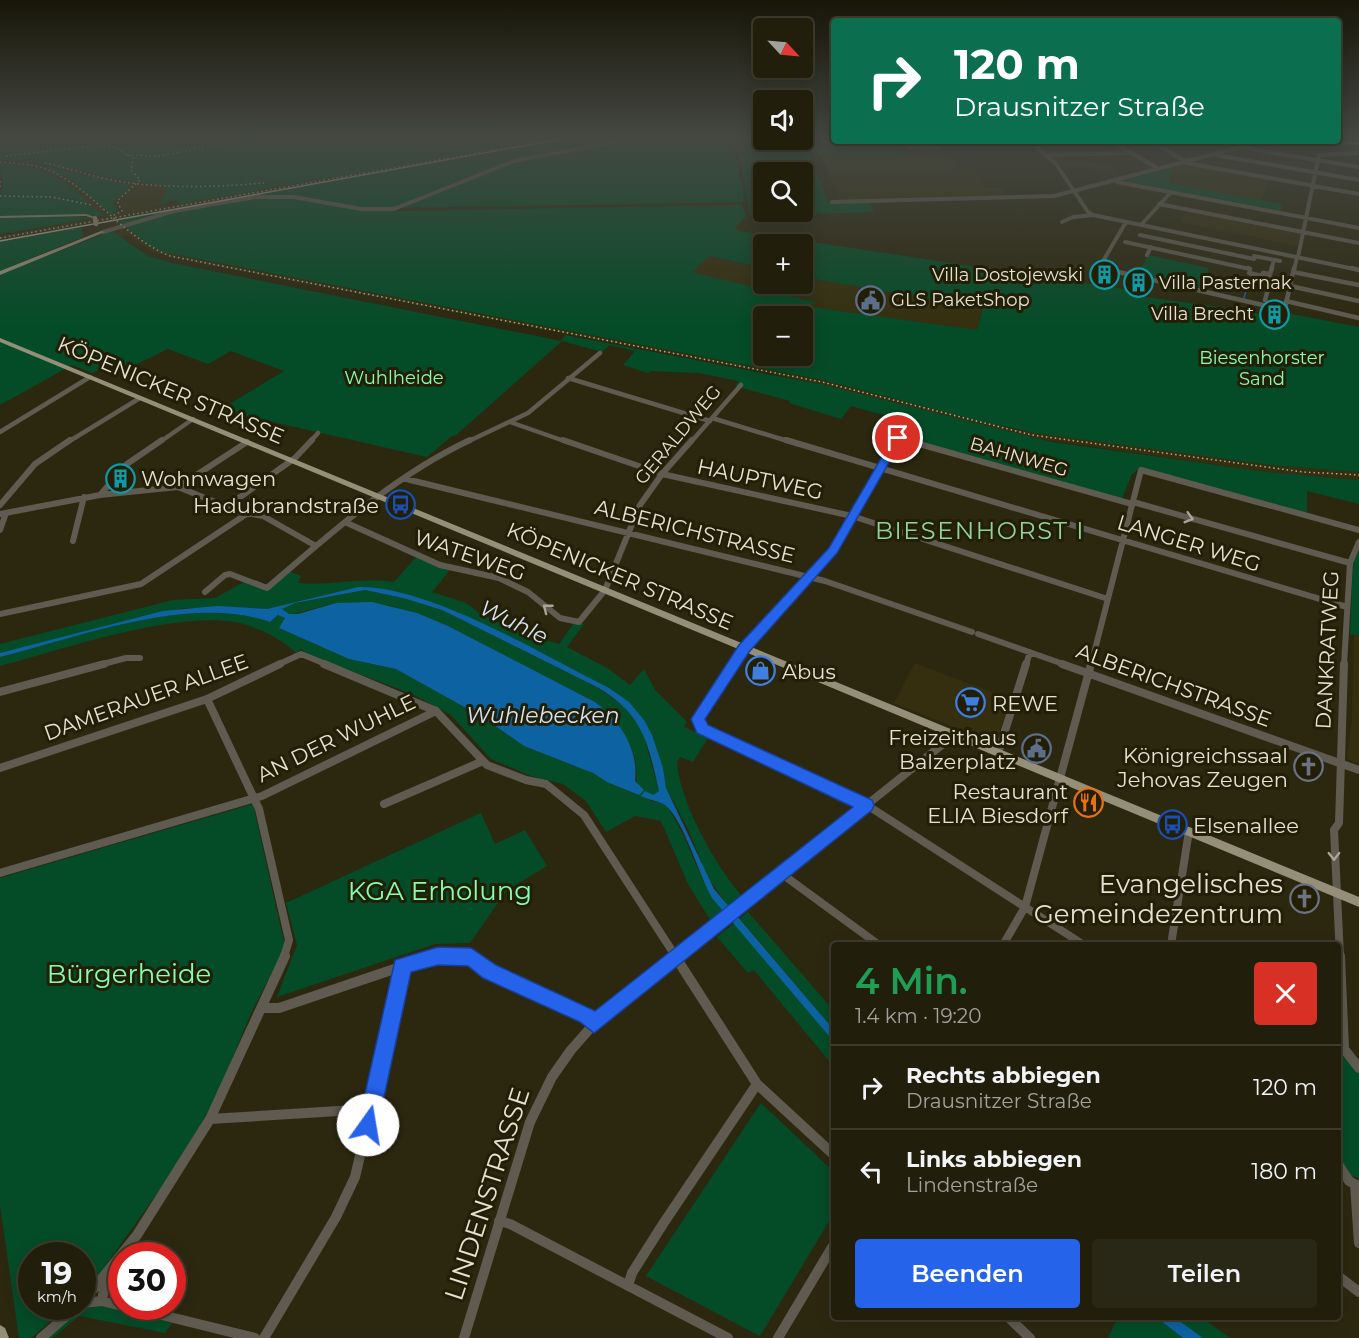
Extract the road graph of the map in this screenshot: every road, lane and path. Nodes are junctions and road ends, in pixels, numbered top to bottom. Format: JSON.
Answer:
{"nodes":[{"id":1,"x":237,"y":200,"type":"edge"},
{"id":2,"x":313,"y":200,"type":"edge"},
{"id":3,"x":415,"y":200,"type":"edge"},
{"id":4,"x":931,"y":200,"type":"edge"},
{"id":5,"x":1081,"y":200,"type":"edge"},
{"id":6,"x":1163,"y":200,"type":"edge"},
{"id":7,"x":1215,"y":200,"type":"edge"},
{"id":8,"x":1309,"y":200,"type":"edge"},
{"id":9,"x":832,"y":202,"type":"dead end"},
{"id":10,"x":1160,"y":204,"type":"junction"},
{"id":11,"x":1093,"y":215,"type":"junction"},
{"id":12,"x":0,"y":217,"type":"edge"},
{"id":13,"x":1306,"y":218,"type":"junction"},
{"id":14,"x":1062,"y":222,"type":"dead end"},
{"id":15,"x":1126,"y":222,"type":"junction"},
{"id":16,"x":1141,"y":225,"type":"junction"},
{"id":17,"x":1359,"y":228,"type":"edge"},
{"id":18,"x":103,"y":232,"type":"junction"},
{"id":19,"x":1303,"y":232,"type":"junction"},
{"id":20,"x":1140,"y":235,"type":"dead end"},
{"id":21,"x":1189,"y":235,"type":"junction"},
{"id":22,"x":1146,"y":236,"type":"junction"},
{"id":23,"x":1125,"y":242,"type":"dead end"},
{"id":24,"x":1359,"y":243,"type":"edge"},
{"id":25,"x":1185,"y":244,"type":"junction"},
{"id":26,"x":1142,"y":245,"type":"junction"},
{"id":27,"x":1151,"y":247,"type":"junction"},
{"id":28,"x":1251,"y":250,"type":"dead end"},
{"id":29,"x":1226,"y":252,"type":"junction"},
{"id":30,"x":1147,"y":255,"type":"dead end"},
{"id":31,"x":1254,"y":257,"type":"junction"},
{"id":32,"x":1297,"y":257,"type":"junction"},
{"id":33,"x":1211,"y":260,"type":"junction"},
{"id":34,"x":1274,"y":260,"type":"junction"},
{"id":35,"x":1280,"y":261,"type":"dead end"},
{"id":36,"x":1222,"y":263,"type":"junction"},
{"id":37,"x":1209,"y":267,"type":"dead end"},
{"id":38,"x":1359,"y":270,"type":"edge"},
{"id":39,"x":1249,"y":272,"type":"junction"},
{"id":40,"x":1293,"y":272,"type":"junction"},
{"id":41,"x":0,"y":273,"type":"edge"},
{"id":42,"x":1359,"y":285,"type":"edge"},
{"id":43,"x":1290,"y":286,"type":"junction"},
{"id":44,"x":1265,"y":300,"type":"dead end"},
{"id":45,"x":1286,"y":301,"type":"junction"},
{"id":46,"x":1359,"y":301,"type":"edge"},
{"id":47,"x":1359,"y":318,"type":"edge"},
{"id":48,"x":0,"y":340,"type":"edge"},
{"id":49,"x":600,"y":353,"type":"dead end"},
{"id":50,"x":90,"y":377,"type":"junction"},
{"id":51,"x":568,"y":378,"type":"junction"},
{"id":52,"x":741,"y":385,"type":"dead end"},
{"id":53,"x":140,"y":398,"type":"junction"},
{"id":54,"x":193,"y":419,"type":"junction"},
{"id":55,"x":711,"y":419,"type":"junction"},
{"id":56,"x":510,"y":422,"type":"junction"},
{"id":57,"x":907,"y":422,"type":"dead end"},
{"id":58,"x":0,"y":432,"type":"edge"},
{"id":59,"x":318,"y":433,"type":"dead end"},
{"id":60,"x":898,"y":438,"type":"junction"},
{"id":61,"x":247,"y":442,"type":"junction"},
{"id":62,"x":291,"y":460,"type":"junction"},
{"id":63,"x":880,"y":468,"type":"junction"},
{"id":64,"x":662,"y":474,"type":"junction"},
{"id":65,"x":406,"y":479,"type":"junction"},
{"id":66,"x":178,"y":487,"type":"junction"},
{"id":67,"x":100,"y":495,"type":"junction"},
{"id":68,"x":84,"y":497,"type":"junction"},
{"id":69,"x":381,"y":498,"type":"junction"},
{"id":70,"x":1132,"y":503,"type":"junction"},
{"id":71,"x":0,"y":505,"type":"edge"},
{"id":72,"x":226,"y":507,"type":"junction"},
{"id":73,"x":3,"y":513,"type":"edge"},
{"id":74,"x":248,"y":513,"type":"junction"},
{"id":75,"x":852,"y":516,"type":"junction"},
{"id":76,"x":347,"y":523,"type":"junction"},
{"id":77,"x":0,"y":530,"type":"edge"},
{"id":78,"x":1359,"y":530,"type":"edge"},
{"id":79,"x":628,"y":533,"type":"junction"},
{"id":80,"x":1123,"y":540,"type":"junction"},
{"id":81,"x":73,"y":541,"type":"dead end"},
{"id":82,"x":1359,"y":542,"type":"edge"},
{"id":83,"x":316,"y":546,"type":"junction"},
{"id":84,"x":1350,"y":563,"type":"junction"},
{"id":85,"x":808,"y":577,"type":"junction"},
{"id":86,"x":605,"y":590,"type":"junction"},
{"id":87,"x":205,"y":592,"type":"dead end"},
{"id":88,"x":1108,"y":599,"type":"junction"},
{"id":89,"x":1347,"y":607,"type":"junction"},
{"id":90,"x":0,"y":614,"type":"edge"},
{"id":91,"x":579,"y":622,"type":"joint"},
{"id":92,"x":742,"y":650,"type":"junction"},
{"id":93,"x":1030,"y":652,"type":"junction"},
{"id":94,"x":302,"y":654,"type":"joint"},
{"id":95,"x":140,"y":658,"type":"dead end"},
{"id":96,"x":1089,"y":674,"type":"junction"},
{"id":97,"x":0,"y":692,"type":"edge"},
{"id":98,"x":207,"y":699,"type":"junction"},
{"id":99,"x":436,"y":711,"type":"junction"},
{"id":100,"x":950,"y":733,"type":"junction"},
{"id":101,"x":998,"y":753,"type":"junction"},
{"id":102,"x":483,"y":761,"type":"junction"},
{"id":103,"x":1340,"y":763,"type":"junction"},
{"id":104,"x":0,"y":768,"type":"edge"},
{"id":105,"x":1359,"y":770,"type":"edge"},
{"id":106,"x":1060,"y":778,"type":"junction"},
{"id":107,"x":254,"y":799,"type":"junction"},
{"id":108,"x":384,"y":804,"type":"dead end"},
{"id":109,"x":867,"y":805,"type":"junction"},
{"id":110,"x":1189,"y":831,"type":"junction"},
{"id":111,"x":0,"y":873,"type":"edge"},
{"id":112,"x":782,"y":874,"type":"junction"},
{"id":113,"x":1335,"y":891,"type":"junction"},
{"id":114,"x":1359,"y":902,"type":"edge"},
{"id":115,"x":1025,"y":906,"type":"junction"},
{"id":116,"x":875,"y":942,"type":"edge"},
{"id":117,"x":1005,"y":942,"type":"edge"},
{"id":118,"x":1079,"y":942,"type":"edge"},
{"id":119,"x":1171,"y":942,"type":"edge"},
{"id":120,"x":1337,"y":942,"type":"edge"},
{"id":121,"x":677,"y":959,"type":"junction"},
{"id":122,"x":402,"y":966,"type":"junction"},
{"id":123,"x":262,"y":1008,"type":"junction"},
{"id":124,"x":594,"y":1023,"type":"junction"},
{"id":125,"x":1341,"y":1050,"type":"edge"},
{"id":126,"x":1359,"y":1068,"type":"edge"},
{"id":127,"x":757,"y":1084,"type":"junction"},
{"id":128,"x":371,"y":1109,"type":"junction"},
{"id":129,"x":210,"y":1119,"type":"junction"},
{"id":130,"x":831,"y":1152,"type":"edge"},
{"id":131,"x":1341,"y":1169,"type":"edge"},
{"id":132,"x":1357,"y":1186,"type":"edge"},
{"id":133,"x":499,"y":1221,"type":"junction"},
{"id":134,"x":1359,"y":1243,"type":"edge"},
{"id":135,"x":831,"y":1249,"type":"edge"},
{"id":136,"x":106,"y":1276,"type":"junction"},
{"id":137,"x":1341,"y":1278,"type":"edge"},
{"id":138,"x":628,"y":1286,"type":"junction"},
{"id":139,"x":96,"y":1287,"type":"edge"},
{"id":140,"x":1359,"y":1292,"type":"edge"},
{"id":141,"x":102,"y":1301,"type":"junction"},
{"id":142,"x":96,"y":1302,"type":"edge"},
{"id":143,"x":108,"y":1302,"type":"edge"},
{"id":144,"x":62,"y":1320,"type":"edge"},
{"id":145,"x":181,"y":1320,"type":"edge"},
{"id":146,"x":1011,"y":1320,"type":"edge"},
{"id":147,"x":0,"y":1333,"type":"edge"},
{"id":148,"x":1,"y":1338,"type":"edge"},
{"id":149,"x":41,"y":1338,"type":"edge"},
{"id":150,"x":255,"y":1338,"type":"edge"},
{"id":151,"x":264,"y":1338,"type":"edge"},
{"id":152,"x":464,"y":1338,"type":"edge"},
{"id":153,"x":728,"y":1338,"type":"edge"},
{"id":154,"x":778,"y":1338,"type":"edge"},
{"id":155,"x":1030,"y":1338,"type":"edge"}],
"edges":[{"from":1,"to":18,"type":"street"},
{"from":2,"to":3,"type":"street"},
{"from":4,"to":9,"type":"street"},
{"from":5,"to":11,"type":"street"},
{"from":6,"to":10,"type":"street"},
{"from":7,"to":13,"type":"street"},
{"from":8,"to":13,"type":"street"},
{"from":10,"to":16,"type":"street"},
{"from":10,"to":19,"type":"street"},
{"from":11,"to":14,"type":"street"},
{"from":11,"to":15,"type":"street"},
{"from":12,"to":18,"type":"main road"},
{"from":13,"to":17,"type":"street"},
{"from":13,"to":19,"type":"street"},
{"from":15,"to":16,"type":"street"},
{"from":15,"to":45,"type":"street"},
{"from":16,"to":21,"type":"street"},
{"from":18,"to":41,"type":"main road"},
{"from":19,"to":24,"type":"street"},
{"from":19,"to":32,"type":"street"},
{"from":20,"to":22,"type":"street"},
{"from":21,"to":25,"type":"street"},
{"from":21,"to":32,"type":"street"},
{"from":22,"to":25,"type":"street"},
{"from":22,"to":26,"type":"street"},
{"from":23,"to":26,"type":"street"},
{"from":25,"to":29,"type":"street"},
{"from":26,"to":27,"type":"street"},
{"from":27,"to":30,"type":"street"},
{"from":27,"to":33,"type":"street"},
{"from":28,"to":31,"type":"street"},
{"from":29,"to":31,"type":"street"},
{"from":29,"to":36,"type":"street"},
{"from":31,"to":34,"type":"street"},
{"from":31,"to":39,"type":"street"},
{"from":32,"to":38,"type":"street"},
{"from":32,"to":40,"type":"street"},
{"from":33,"to":36,"type":"street"},
{"from":33,"to":37,"type":"street"},
{"from":34,"to":35,"type":"street"},
{"from":34,"to":39,"type":"street"},
{"from":36,"to":39,"type":"street"},
{"from":39,"to":44,"type":"street"},
{"from":40,"to":42,"type":"street"},
{"from":40,"to":43,"type":"street"},
{"from":43,"to":45,"type":"street"},
{"from":43,"to":46,"type":"street"},
{"from":45,"to":47,"type":"street"},
{"from":48,"to":50,"type":"main road","name":"KÖPENICKER STRASSE"},
{"from":49,"to":51,"type":"street"},
{"from":50,"to":53,"type":"main road","name":"KÖPENICKER STRASSE"},
{"from":50,"to":58,"type":"street"},
{"from":51,"to":55,"type":"street","name":"LANGER WEG"},
{"from":51,"to":56,"type":"street"},
{"from":52,"to":55,"type":"street","name":"GERALDWEG"},
{"from":53,"to":54,"type":"main road","name":"KÖPENICKER STRASSE"},
{"from":53,"to":71,"type":"street"},
{"from":54,"to":61,"type":"main road","name":"KÖPENICKER STRASSE"},
{"from":54,"to":67,"type":"street"},
{"from":55,"to":63,"type":"street","name":"LANGER WEG"},
{"from":55,"to":64,"type":"street","name":"GERALDWEG"},
{"from":56,"to":64,"type":"street","name":"HAUPTWEG"},
{"from":56,"to":65,"type":"street"},
{"from":57,"to":60,"type":"street"},
{"from":59,"to":62,"type":"street"},
{"from":60,"to":63,"type":"street"},
{"from":60,"to":70,"type":"street","name":"BAHNWEG"},
{"from":61,"to":62,"type":"main road","name":"KÖPENICKER STRASSE"},
{"from":61,"to":66,"type":"street"},
{"from":62,"to":69,"type":"main road","name":"KÖPENICKER STRASSE"},
{"from":62,"to":72,"type":"street"},
{"from":63,"to":75,"type":"street"},
{"from":63,"to":80,"type":"street","name":"LANGER WEG"},
{"from":64,"to":75,"type":"street","name":"HAUPTWEG"},
{"from":64,"to":79,"type":"street","name":"GERALDWEG"},
{"from":65,"to":69,"type":"street"},
{"from":65,"to":79,"type":"street","name":"ALBERICHSTRASSE"},
{"from":66,"to":67,"type":"street"},
{"from":66,"to":72,"type":"street"},
{"from":67,"to":68,"type":"street"},
{"from":68,"to":73,"type":"street"},
{"from":68,"to":81,"type":"street"},
{"from":69,"to":76,"type":"street"},
{"from":69,"to":86,"type":"main road","name":"KÖPENICKER STRASSE"},
{"from":70,"to":78,"type":"street"},
{"from":70,"to":80,"type":"street"},
{"from":70,"to":84,"type":"street","name":"BAHNWEG","one_way":true},
{"from":72,"to":74,"type":"street"},
{"from":73,"to":77,"type":"street"},
{"from":74,"to":83,"type":"street"},
{"from":74,"to":90,"type":"street"},
{"from":75,"to":85,"type":"street"},
{"from":75,"to":88,"type":"street","name":"HAUPTWEG"},
{"from":76,"to":83,"type":"street"},
{"from":91,"to":76,"type":"street","name":"WATEWEG","one_way":true},
{"from":79,"to":85,"type":"street","name":"ALBERICHSTRASSE"},
{"from":79,"to":86,"type":"street","name":"GERALDWEG"},
{"from":80,"to":88,"type":"street"},
{"from":80,"to":89,"type":"street","name":"LANGER WEG"},
{"from":82,"to":84,"type":"street","name":"DANKRATWEG"},
{"from":83,"to":87,"type":"street"},
{"from":84,"to":89,"type":"street","name":"DANKRATWEG"},
{"from":85,"to":92,"type":"street"},
{"from":85,"to":93,"type":"street","name":"ALBERICHSTRASSE"},
{"from":86,"to":91,"type":"street","name":"GERALDWEG"},
{"from":86,"to":92,"type":"main road","name":"KÖPENICKER STRASSE"},
{"from":88,"to":96,"type":"street"},
{"from":89,"to":103,"type":"street","name":"DANKRATWEG"},
{"from":92,"to":100,"type":"main road","name":"KÖPENICKER STRASSE"},
{"from":92,"to":109,"type":"street"},
{"from":93,"to":96,"type":"street","name":"ALBERICHSTRASSE"},
{"from":93,"to":101,"type":"street"},
{"from":94,"to":98,"type":"street","name":"DAMERAUER ALLEE"},
{"from":94,"to":99,"type":"street","name":"AN DER WUHLE"},
{"from":95,"to":97,"type":"street"},
{"from":96,"to":103,"type":"street","name":"ALBERICHSTRASSE"},
{"from":96,"to":106,"type":"street"},
{"from":98,"to":104,"type":"street","name":"DAMERAUER ALLEE"},
{"from":98,"to":107,"type":"street"},
{"from":99,"to":102,"type":"street","name":"AN DER WUHLE"},
{"from":99,"to":107,"type":"street","name":"AN DER WUHLE"},
{"from":100,"to":101,"type":"main road","name":"KÖPENICKER STRASSE"},
{"from":100,"to":109,"type":"street","name":"LINDENSTRASSE"},
{"from":101,"to":106,"type":"main road","name":"KÖPENICKER STRASSE"},
{"from":102,"to":108,"type":"street"},
{"from":102,"to":121,"type":"street","name":"AN DER WUHLE"},
{"from":103,"to":105,"type":"street","name":"ALBERICHSTRASSE"},
{"from":103,"to":113,"type":"street","name":"DANKRATWEG","one_way":true},
{"from":106,"to":110,"type":"main road","name":"KÖPENICKER STRASSE"},
{"from":106,"to":115,"type":"street"},
{"from":107,"to":111,"type":"street","name":"AN DER WUHLE"},
{"from":107,"to":123,"type":"street"},
{"from":109,"to":112,"type":"street","name":"LINDENSTRASSE"},
{"from":109,"to":115,"type":"street"},
{"from":110,"to":113,"type":"main road","name":"KÖPENICKER STRASSE"},
{"from":110,"to":119,"type":"street"},
{"from":112,"to":116,"type":"street"},
{"from":112,"to":121,"type":"street","name":"LINDENSTRASSE"},
{"from":113,"to":114,"type":"main road","name":"KÖPENICKER STRASSE"},
{"from":113,"to":120,"type":"street","name":"DANKRATWEG"},
{"from":115,"to":117,"type":"street"},
{"from":115,"to":118,"type":"street"},
{"from":121,"to":124,"type":"street","name":"LINDENSTRASSE"},
{"from":121,"to":127,"type":"street","name":"AN DER WUHLE"},
{"from":122,"to":123,"type":"street"},
{"from":122,"to":124,"type":"street"},
{"from":122,"to":128,"type":"street"},
{"from":123,"to":129,"type":"street"},
{"from":124,"to":133,"type":"street","name":"LINDENSTRASSE"},
{"from":125,"to":126,"type":"street"},
{"from":127,"to":130,"type":"street","name":"AN DER WUHLE"},
{"from":127,"to":138,"type":"street"},
{"from":128,"to":129,"type":"street"},
{"from":128,"to":151,"type":"street"},
{"from":129,"to":136,"type":"street"},
{"from":131,"to":132,"type":"street"},
{"from":132,"to":134,"type":"street"},
{"from":133,"to":138,"type":"street"},
{"from":133,"to":152,"type":"street","name":"LINDENSTRASSE"},
{"from":135,"to":154,"type":"street"},
{"from":136,"to":139,"type":"street"},
{"from":136,"to":141,"type":"street"},
{"from":137,"to":140,"type":"street"},
{"from":138,"to":153,"type":"street"},
{"from":141,"to":142,"type":"street"},
{"from":141,"to":143,"type":"street"},
{"from":144,"to":149,"type":"street"},
{"from":145,"to":150,"type":"street"},
{"from":146,"to":155,"type":"street"},
{"from":147,"to":148,"type":"main road"}]}
